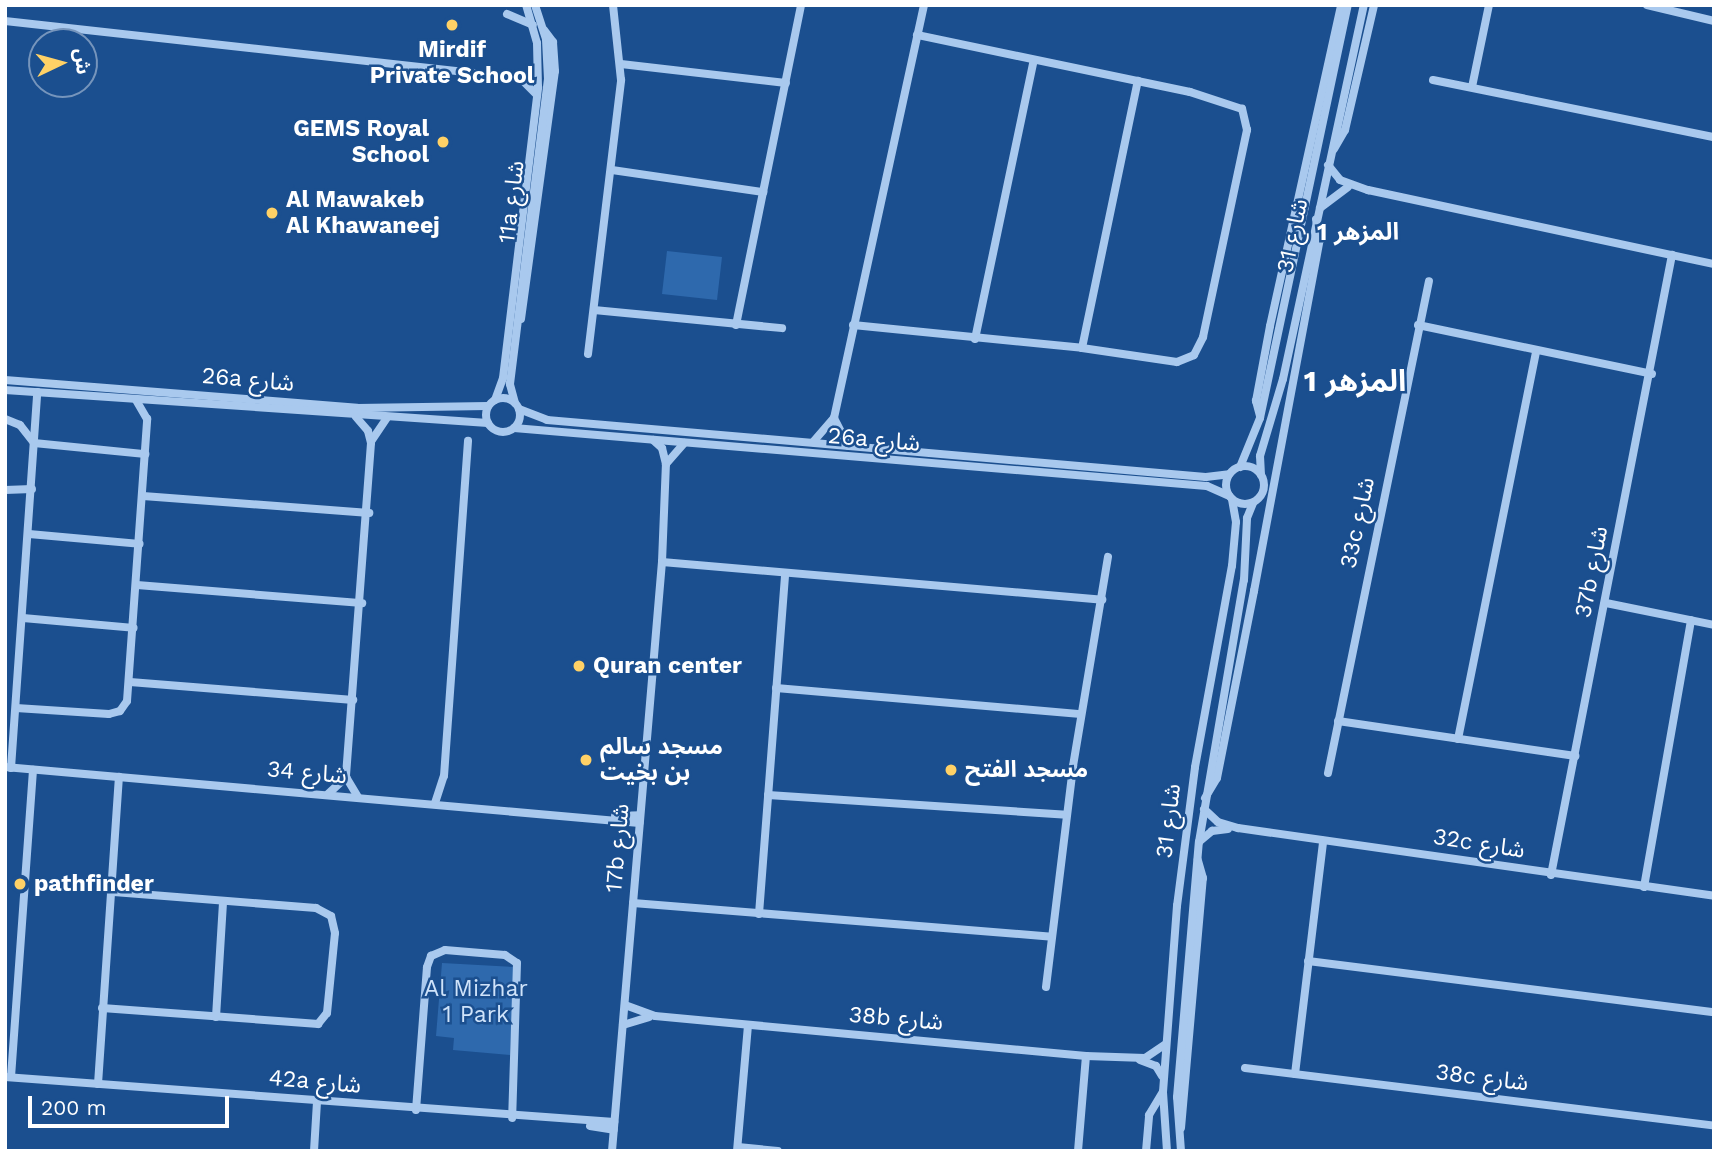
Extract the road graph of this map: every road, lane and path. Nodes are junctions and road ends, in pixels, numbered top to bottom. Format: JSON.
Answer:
{"nodes":[{"id":1,"x":526,"y":5,"type":"edge"},
{"id":2,"x":535,"y":5,"type":"edge"},
{"id":3,"x":613,"y":5,"type":"edge"},
{"id":4,"x":801,"y":5,"type":"edge"},
{"id":5,"x":924,"y":5,"type":"edge"},
{"id":6,"x":1340,"y":5,"type":"edge"},
{"id":7,"x":1348,"y":5,"type":"edge"},
{"id":8,"x":1364,"y":5,"type":"edge"},
{"id":9,"x":1374,"y":5,"type":"edge"},
{"id":10,"x":1489,"y":5,"type":"edge"},
{"id":11,"x":1647,"y":5,"type":"edge"},
{"id":12,"x":507,"y":13,"type":"dead end"},
{"id":13,"x":5,"y":21,"type":"edge"},
{"id":14,"x":1714,"y":21,"type":"edge"},
{"id":15,"x":533,"y":25,"type":"junction"},
{"id":16,"x":917,"y":35,"type":"junction"},
{"id":17,"x":1034,"y":60,"type":"junction"},
{"id":18,"x":539,"y":61,"type":"junction"},
{"id":19,"x":621,"y":64,"type":"junction"},
{"id":20,"x":520,"y":78,"type":"junction"},
{"id":21,"x":1433,"y":80,"type":"dead end"},
{"id":22,"x":1138,"y":81,"type":"junction"},
{"id":23,"x":786,"y":83,"type":"junction"},
{"id":24,"x":1472,"y":87,"type":"junction"},
{"id":25,"x":537,"y":95,"type":"junction"},
{"id":26,"x":1327,"y":101,"type":"junction"},
{"id":27,"x":1714,"y":137,"type":"edge"},
{"id":28,"x":1331,"y":154,"type":"junction"},
{"id":29,"x":1328,"y":165,"type":"junction"},
{"id":30,"x":612,"y":170,"type":"junction"},
{"id":31,"x":1324,"y":182,"type":"junction"},
{"id":32,"x":1348,"y":187,"type":"junction"},
{"id":33,"x":1368,"y":190,"type":"junction"},
{"id":34,"x":763,"y":192,"type":"junction"},
{"id":35,"x":1317,"y":215,"type":"junction"},
{"id":36,"x":1676,"y":256,"type":"junction"},
{"id":37,"x":1714,"y":264,"type":"edge"},
{"id":38,"x":1429,"y":281,"type":"dead end"},
{"id":39,"x":594,"y":310,"type":"junction"},
{"id":40,"x":736,"y":325,"type":"junction"},
{"id":41,"x":853,"y":325,"type":"junction"},
{"id":42,"x":1418,"y":325,"type":"junction"},
{"id":43,"x":782,"y":328,"type":"dead end"},
{"id":44,"x":975,"y":340,"type":"junction"},
{"id":45,"x":1082,"y":348,"type":"junction"},
{"id":46,"x":1536,"y":351,"type":"junction"},
{"id":47,"x":588,"y":354,"type":"dead end"},
{"id":48,"x":1652,"y":374,"type":"junction"},
{"id":49,"x":5,"y":380,"type":"edge"},
{"id":50,"x":74,"y":383,"type":"junction"},
{"id":51,"x":5,"y":390,"type":"edge"},
{"id":52,"x":23,"y":391,"type":"junction"},
{"id":53,"x":37,"y":392,"type":"junction"},
{"id":54,"x":53,"y":393,"type":"junction"},
{"id":55,"x":136,"y":400,"type":"junction"},
{"id":56,"x":161,"y":402,"type":"junction"},
{"id":57,"x":491,"y":403,"type":"junction"},
{"id":58,"x":517,"y":406,"type":"junction"},
{"id":59,"x":36,"y":409,"type":"junction"},
{"id":60,"x":355,"y":416,"type":"junction"},
{"id":61,"x":387,"y":418,"type":"junction"},
{"id":62,"x":834,"y":418,"type":"junction"},
{"id":63,"x":1260,"y":418,"type":"junction"},
{"id":64,"x":5,"y":419,"type":"edge"},
{"id":65,"x":147,"y":419,"type":"junction"},
{"id":66,"x":488,"y":423,"type":"junction"},
{"id":67,"x":514,"y":428,"type":"junction"},
{"id":68,"x":653,"y":439,"type":"junction"},
{"id":69,"x":468,"y":441,"type":"dead end"},
{"id":70,"x":686,"y":442,"type":"junction"},
{"id":71,"x":34,"y":443,"type":"junction"},
{"id":72,"x":371,"y":443,"type":"junction"},
{"id":73,"x":811,"y":443,"type":"junction"},
{"id":74,"x":848,"y":446,"type":"junction"},
{"id":75,"x":145,"y":454,"type":"junction"},
{"id":76,"x":666,"y":464,"type":"junction"},
{"id":77,"x":1240,"y":467,"type":"junction"},
{"id":78,"x":1229,"y":474,"type":"junction"},
{"id":79,"x":1261,"y":475,"type":"junction"},
{"id":80,"x":32,"y":489,"type":"junction"},
{"id":81,"x":5,"y":490,"type":"edge"},
{"id":82,"x":143,"y":496,"type":"junction"},
{"id":83,"x":1230,"y":498,"type":"junction"},
{"id":84,"x":1253,"y":503,"type":"junction"},
{"id":85,"x":369,"y":513,"type":"junction"},
{"id":86,"x":29,"y":534,"type":"junction"},
{"id":87,"x":140,"y":544,"type":"junction"},
{"id":88,"x":1108,"y":557,"type":"dead end"},
{"id":89,"x":662,"y":562,"type":"junction"},
{"id":90,"x":785,"y":573,"type":"junction"},
{"id":91,"x":137,"y":585,"type":"junction"},
{"id":92,"x":1102,"y":600,"type":"junction"},
{"id":93,"x":362,"y":603,"type":"junction"},
{"id":94,"x":1606,"y":603,"type":"junction"},
{"id":95,"x":23,"y":618,"type":"junction"},
{"id":96,"x":1691,"y":620,"type":"junction"},
{"id":97,"x":1714,"y":625,"type":"edge"},
{"id":98,"x":134,"y":628,"type":"junction"},
{"id":99,"x":130,"y":682,"type":"junction"},
{"id":100,"x":776,"y":688,"type":"junction"},
{"id":101,"x":353,"y":700,"type":"junction"},
{"id":102,"x":16,"y":708,"type":"junction"},
{"id":103,"x":1081,"y":714,"type":"junction"},
{"id":104,"x":1338,"y":721,"type":"junction"},
{"id":105,"x":1458,"y":739,"type":"junction"},
{"id":106,"x":1575,"y":756,"type":"junction"},
{"id":107,"x":8,"y":768,"type":"edge"},
{"id":108,"x":33,"y":770,"type":"junction"},
{"id":109,"x":1328,"y":773,"type":"dead end"},
{"id":110,"x":122,"y":777,"type":"junction"},
{"id":111,"x":346,"y":777,"type":"junction"},
{"id":112,"x":327,"y":794,"type":"junction"},
{"id":113,"x":768,"y":795,"type":"junction"},
{"id":114,"x":358,"y":797,"type":"junction"},
{"id":115,"x":1205,"y":798,"type":"junction"},
{"id":116,"x":435,"y":803,"type":"junction"},
{"id":117,"x":1204,"y":808,"type":"junction"},
{"id":118,"x":1066,"y":815,"type":"junction"},
{"id":119,"x":640,"y":819,"type":"junction"},
{"id":120,"x":1238,"y":828,"type":"junction"},
{"id":121,"x":1323,"y":841,"type":"junction"},
{"id":122,"x":1199,"y":842,"type":"junction"},
{"id":123,"x":1551,"y":875,"type":"junction"},
{"id":124,"x":1644,"y":887,"type":"junction"},
{"id":125,"x":111,"y":892,"type":"junction"},
{"id":126,"x":1714,"y":896,"type":"edge"},
{"id":127,"x":223,"y":901,"type":"junction"},
{"id":128,"x":633,"y":903,"type":"junction"},
{"id":129,"x":759,"y":914,"type":"junction"},
{"id":130,"x":1052,"y":937,"type":"junction"},
{"id":131,"x":1308,"y":961,"type":"junction"},
{"id":132,"x":1046,"y":987,"type":"dead end"},
{"id":133,"x":625,"y":1005,"type":"junction"},
{"id":134,"x":102,"y":1008,"type":"junction"},
{"id":135,"x":1714,"y":1012,"type":"edge"},
{"id":136,"x":655,"y":1016,"type":"junction"},
{"id":137,"x":216,"y":1017,"type":"junction"},
{"id":138,"x":622,"y":1025,"type":"junction"},
{"id":139,"x":748,"y":1026,"type":"junction"},
{"id":140,"x":1166,"y":1044,"type":"junction"},
{"id":141,"x":1086,"y":1056,"type":"junction"},
{"id":142,"x":1134,"y":1058,"type":"junction"},
{"id":143,"x":1245,"y":1068,"type":"dead end"},
{"id":144,"x":1295,"y":1074,"type":"junction"},
{"id":145,"x":8,"y":1077,"type":"edge"},
{"id":146,"x":95,"y":1084,"type":"junction"},
{"id":147,"x":1163,"y":1087,"type":"junction"},
{"id":148,"x":319,"y":1102,"type":"junction"},
{"id":149,"x":416,"y":1110,"type":"junction"},
{"id":150,"x":509,"y":1117,"type":"junction"},
{"id":151,"x":614,"y":1126,"type":"junction"},
{"id":152,"x":1714,"y":1126,"type":"edge"},
{"id":153,"x":314,"y":1147,"type":"edge"},
{"id":154,"x":737,"y":1149,"type":"edge"},
{"id":155,"x":612,"y":1151,"type":"edge"},
{"id":156,"x":778,"y":1151,"type":"edge"},
{"id":157,"x":1078,"y":1151,"type":"edge"},
{"id":158,"x":1146,"y":1151,"type":"edge"},
{"id":159,"x":1167,"y":1151,"type":"edge"},
{"id":160,"x":1181,"y":1151,"type":"edge"}],
"edges":[{"from":1,"to":15,"type":"street","name":"11a شارع"},
{"from":2,"to":58,"type":"street","name":"11a شارع"},
{"from":3,"to":19,"type":"street"},
{"from":4,"to":23,"type":"street"},
{"from":5,"to":16,"type":"street"},
{"from":6,"to":63,"type":"street"},
{"from":7,"to":26,"type":"street","name":"شارع 31"},
{"from":8,"to":28,"type":"street","name":"شارع 31"},
{"from":9,"to":28,"type":"street"},
{"from":10,"to":24,"type":"street"},
{"from":11,"to":14,"type":"street"},
{"from":12,"to":15,"type":"street"},
{"from":13,"to":20,"type":"street"},
{"from":15,"to":18,"type":"street","name":"11a شارع"},
{"from":16,"to":17,"type":"street"},
{"from":16,"to":41,"type":"street"},
{"from":17,"to":22,"type":"street"},
{"from":17,"to":44,"type":"street"},
{"from":18,"to":20,"type":"street"},
{"from":18,"to":25,"type":"street","name":"11a شارع"},
{"from":19,"to":23,"type":"street"},
{"from":19,"to":30,"type":"street"},
{"from":20,"to":25,"type":"street"},
{"from":21,"to":24,"type":"street"},
{"from":22,"to":45,"type":"street"},
{"from":22,"to":45,"type":"street"},
{"from":23,"to":34,"type":"street"},
{"from":24,"to":27,"type":"street"},
{"from":25,"to":57,"type":"street","name":"11a شارع"},
{"from":26,"to":31,"type":"street"},
{"from":26,"to":63,"type":"street","name":"شارع 31"},
{"from":28,"to":29,"type":"street","name":"شارع 31"},
{"from":29,"to":31,"type":"street","name":"شارع 31"},
{"from":29,"to":33,"type":"street"},
{"from":30,"to":34,"type":"street"},
{"from":30,"to":39,"type":"street"},
{"from":31,"to":32,"type":"street"},
{"from":31,"to":35,"type":"street","name":"شارع 31"},
{"from":32,"to":33,"type":"street"},
{"from":32,"to":35,"type":"street"},
{"from":33,"to":36,"type":"street"},
{"from":34,"to":40,"type":"street"},
{"from":35,"to":79,"type":"street","name":"شارع 31"},
{"from":35,"to":115,"type":"street"},
{"from":36,"to":37,"type":"street"},
{"from":36,"to":48,"type":"street","name":"37b شارع"},
{"from":38,"to":42,"type":"street","name":"33c شارع"},
{"from":39,"to":40,"type":"street"},
{"from":39,"to":47,"type":"street"},
{"from":40,"to":43,"type":"street"},
{"from":41,"to":44,"type":"street"},
{"from":41,"to":62,"type":"street"},
{"from":42,"to":46,"type":"street"},
{"from":42,"to":104,"type":"street","name":"33c شارع"},
{"from":44,"to":45,"type":"street"},
{"from":46,"to":48,"type":"street"},
{"from":46,"to":105,"type":"street"},
{"from":48,"to":94,"type":"street","name":"37b شارع"},
{"from":49,"to":50,"type":"street","name":"26a شارع"},
{"from":50,"to":53,"type":"street"},
{"from":50,"to":57,"type":"street","name":"26a شارع"},
{"from":51,"to":52,"type":"street","name":"26a شارع"},
{"from":52,"to":53,"type":"street","name":"26a شارع"},
{"from":52,"to":59,"type":"street"},
{"from":53,"to":54,"type":"street","name":"26a شارع"},
{"from":53,"to":59,"type":"street"},
{"from":54,"to":55,"type":"street","name":"26a شارع"},
{"from":54,"to":59,"type":"street"},
{"from":55,"to":56,"type":"street","name":"26a شارع"},
{"from":55,"to":65,"type":"street"},
{"from":56,"to":60,"type":"street","name":"26a شارع"},
{"from":56,"to":65,"type":"street"},
{"from":57,"to":58,"type":"street","name":"26a شارع"},
{"from":57,"to":66,"type":"street","name":"11a شارع"},
{"from":58,"to":67,"type":"street","name":"11a شارع"},
{"from":58,"to":73,"type":"street","name":"26a شارع"},
{"from":59,"to":71,"type":"street"},
{"from":60,"to":61,"type":"street","name":"26a شارع"},
{"from":60,"to":72,"type":"street"},
{"from":61,"to":66,"type":"street","name":"26a شارع"},
{"from":61,"to":72,"type":"street"},
{"from":62,"to":73,"type":"street"},
{"from":62,"to":74,"type":"street"},
{"from":63,"to":77,"type":"street","name":"شارع 31"},
{"from":64,"to":71,"type":"street"},
{"from":65,"to":75,"type":"street"},
{"from":66,"to":67,"type":"street","name":"26a شارع"},
{"from":67,"to":68,"type":"street","name":"26a شارع"},
{"from":68,"to":70,"type":"street","name":"26a شارع"},
{"from":68,"to":76,"type":"street","name":"17b شارع"},
{"from":69,"to":116,"type":"street"},
{"from":70,"to":76,"type":"street"},
{"from":70,"to":83,"type":"street","name":"26a شارع"},
{"from":71,"to":75,"type":"street"},
{"from":71,"to":80,"type":"street"},
{"from":72,"to":85,"type":"street"},
{"from":73,"to":74,"type":"street","name":"26a شارع"},
{"from":74,"to":78,"type":"street","name":"26a شارع"},
{"from":75,"to":82,"type":"street"},
{"from":76,"to":89,"type":"street","name":"17b شارع"},
{"from":77,"to":78,"type":"street"},
{"from":77,"to":79,"type":"street"},
{"from":78,"to":83,"type":"street"},
{"from":79,"to":84,"type":"street"},
{"from":80,"to":81,"type":"street"},
{"from":80,"to":86,"type":"street"},
{"from":82,"to":85,"type":"street"},
{"from":82,"to":87,"type":"street"},
{"from":83,"to":84,"type":"street"},
{"from":83,"to":140,"type":"street","name":"شارع 31"},
{"from":84,"to":115,"type":"street","name":"شارع 31"},
{"from":85,"to":93,"type":"street"},
{"from":86,"to":87,"type":"street"},
{"from":86,"to":95,"type":"street"},
{"from":87,"to":91,"type":"street"},
{"from":88,"to":92,"type":"street"},
{"from":89,"to":90,"type":"street"},
{"from":89,"to":119,"type":"street","name":"17b شارع"},
{"from":90,"to":92,"type":"street"},
{"from":90,"to":100,"type":"street"},
{"from":91,"to":93,"type":"street"},
{"from":91,"to":98,"type":"street"},
{"from":92,"to":103,"type":"street"},
{"from":93,"to":101,"type":"street"},
{"from":94,"to":96,"type":"street"},
{"from":94,"to":106,"type":"street","name":"37b شارع"},
{"from":95,"to":98,"type":"street"},
{"from":95,"to":102,"type":"street"},
{"from":96,"to":97,"type":"street"},
{"from":96,"to":124,"type":"street"},
{"from":98,"to":99,"type":"street"},
{"from":99,"to":101,"type":"street"},
{"from":99,"to":102,"type":"street"},
{"from":100,"to":103,"type":"street"},
{"from":100,"to":113,"type":"street"},
{"from":101,"to":111,"type":"street"},
{"from":102,"to":107,"type":"street"},
{"from":103,"to":118,"type":"street"},
{"from":104,"to":105,"type":"street"},
{"from":104,"to":109,"type":"street","name":"33c شارع"},
{"from":105,"to":106,"type":"street"},
{"from":106,"to":123,"type":"street","name":"37b شارع"},
{"from":107,"to":108,"type":"street","name":"شارع 34"},
{"from":108,"to":110,"type":"street","name":"شارع 34"},
{"from":108,"to":145,"type":"street"},
{"from":110,"to":112,"type":"street","name":"شارع 34"},
{"from":110,"to":125,"type":"street"},
{"from":111,"to":112,"type":"street"},
{"from":111,"to":114,"type":"street"},
{"from":112,"to":114,"type":"street","name":"شارع 34"},
{"from":113,"to":118,"type":"street"},
{"from":113,"to":129,"type":"street"},
{"from":114,"to":116,"type":"street","name":"شارع 34"},
{"from":115,"to":117,"type":"street","name":"شارع 31"},
{"from":116,"to":119,"type":"street","name":"شارع 34"},
{"from":117,"to":120,"type":"street","name":"32c شارع"},
{"from":117,"to":122,"type":"street","name":"شارع 31"},
{"from":118,"to":130,"type":"street"},
{"from":119,"to":128,"type":"street","name":"17b شارع"},
{"from":120,"to":121,"type":"street","name":"32c شارع"},
{"from":120,"to":122,"type":"street","name":"32c شارع"},
{"from":121,"to":123,"type":"street","name":"32c شارع"},
{"from":121,"to":131,"type":"street"},
{"from":122,"to":160,"type":"street","name":"شارع 31"},
{"from":123,"to":124,"type":"street","name":"32c شارع"},
{"from":124,"to":126,"type":"street","name":"32c شارع"},
{"from":125,"to":127,"type":"street"},
{"from":125,"to":134,"type":"street"},
{"from":127,"to":137,"type":"street"},
{"from":127,"to":137,"type":"street"},
{"from":128,"to":129,"type":"street"},
{"from":128,"to":133,"type":"street","name":"17b شارع"},
{"from":129,"to":130,"type":"street"},
{"from":130,"to":132,"type":"street"},
{"from":131,"to":135,"type":"street"},
{"from":131,"to":144,"type":"street"},
{"from":133,"to":136,"type":"street","name":"38b شارع"},
{"from":133,"to":138,"type":"street","name":"17b شارع"},
{"from":134,"to":137,"type":"street"},
{"from":134,"to":146,"type":"street"},
{"from":136,"to":138,"type":"street","name":"38b شارع"},
{"from":136,"to":139,"type":"street","name":"38b شارع"},
{"from":138,"to":151,"type":"street","name":"17b شارع"},
{"from":139,"to":141,"type":"street","name":"38b شارع"},
{"from":139,"to":154,"type":"street"},
{"from":140,"to":142,"type":"street","name":"38b شارع"},
{"from":140,"to":147,"type":"street","name":"شارع 31"},
{"from":141,"to":142,"type":"street","name":"38b شارع"},
{"from":141,"to":157,"type":"street"},
{"from":142,"to":147,"type":"street"},
{"from":143,"to":144,"type":"street","name":"38c شارع"},
{"from":144,"to":152,"type":"street","name":"38c شارع"},
{"from":145,"to":146,"type":"street","name":"42a شارع"},
{"from":146,"to":148,"type":"street","name":"42a شارع"},
{"from":147,"to":158,"type":"street"},
{"from":147,"to":159,"type":"street","name":"شارع 31"},
{"from":148,"to":149,"type":"street","name":"42a شارع"},
{"from":148,"to":153,"type":"street"},
{"from":149,"to":150,"type":"street","name":"42a شارع"},
{"from":149,"to":150,"type":"street"},
{"from":150,"to":151,"type":"street","name":"42a شارع"},
{"from":151,"to":155,"type":"street","name":"17b شارع"},
{"from":154,"to":156,"type":"street"}]}
